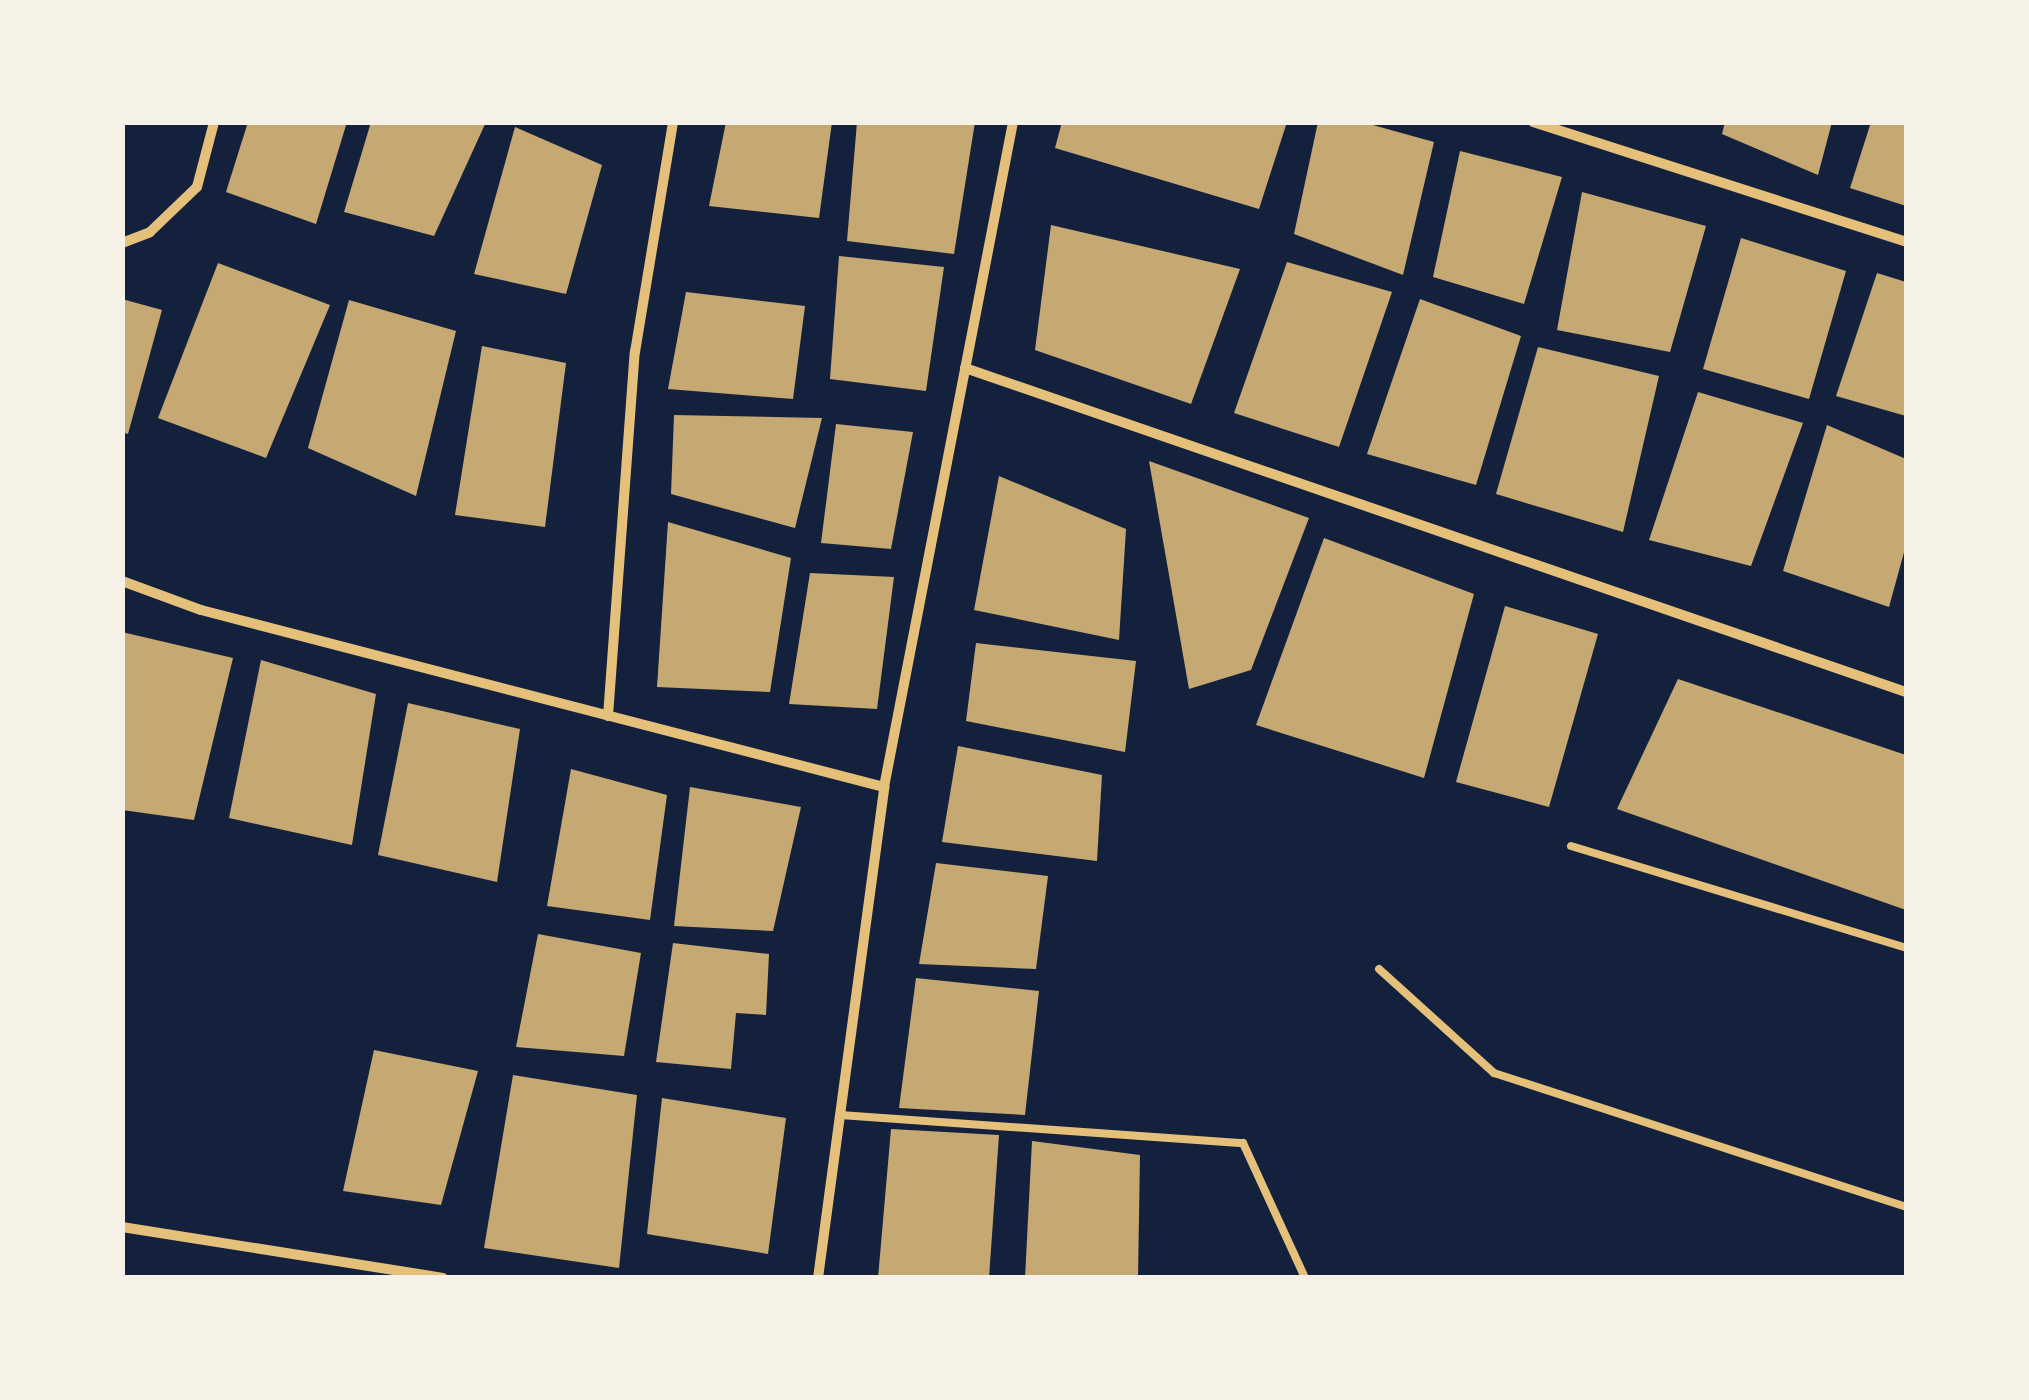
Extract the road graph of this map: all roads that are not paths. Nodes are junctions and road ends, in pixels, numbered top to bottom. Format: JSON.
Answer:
{"nodes":[{"id":1,"x":214,"y":122,"type":"edge"},
{"id":2,"x":673,"y":122,"type":"edge"},
{"id":3,"x":1013,"y":122,"type":"edge"},
{"id":4,"x":1534,"y":122,"type":"edge"},
{"id":5,"x":1906,"y":242,"type":"edge"},
{"id":6,"x":122,"y":243,"type":"edge"},
{"id":7,"x":964,"y":368,"type":"junction"},
{"id":8,"x":122,"y":580,"type":"edge"},
{"id":9,"x":1906,"y":692,"type":"edge"},
{"id":10,"x":608,"y":716,"type":"junction"},
{"id":11,"x":884,"y":787,"type":"junction"},
{"id":12,"x":1571,"y":846,"type":"dead end"},
{"id":13,"x":1906,"y":948,"type":"edge"},
{"id":14,"x":1379,"y":969,"type":"dead end"},
{"id":15,"x":840,"y":1115,"type":"junction"},
{"id":16,"x":1906,"y":1208,"type":"edge"},
{"id":17,"x":122,"y":1227,"type":"edge"},
{"id":18,"x":443,"y":1278,"type":"edge"},
{"id":19,"x":818,"y":1278,"type":"edge"},
{"id":20,"x":1305,"y":1278,"type":"edge"}],
"edges":[{"from":1,"to":6,"type":"street"},
{"from":2,"to":10,"type":"street"},
{"from":3,"to":7,"type":"street"},
{"from":4,"to":5,"type":"street"},
{"from":7,"to":9,"type":"street"},
{"from":7,"to":11,"type":"street"},
{"from":8,"to":10,"type":"street"},
{"from":10,"to":11,"type":"street"},
{"from":11,"to":15,"type":"street"},
{"from":12,"to":13,"type":"lane"},
{"from":14,"to":16,"type":"lane"},
{"from":15,"to":19,"type":"street"},
{"from":15,"to":20,"type":"lane"},
{"from":17,"to":18,"type":"street"}]}
